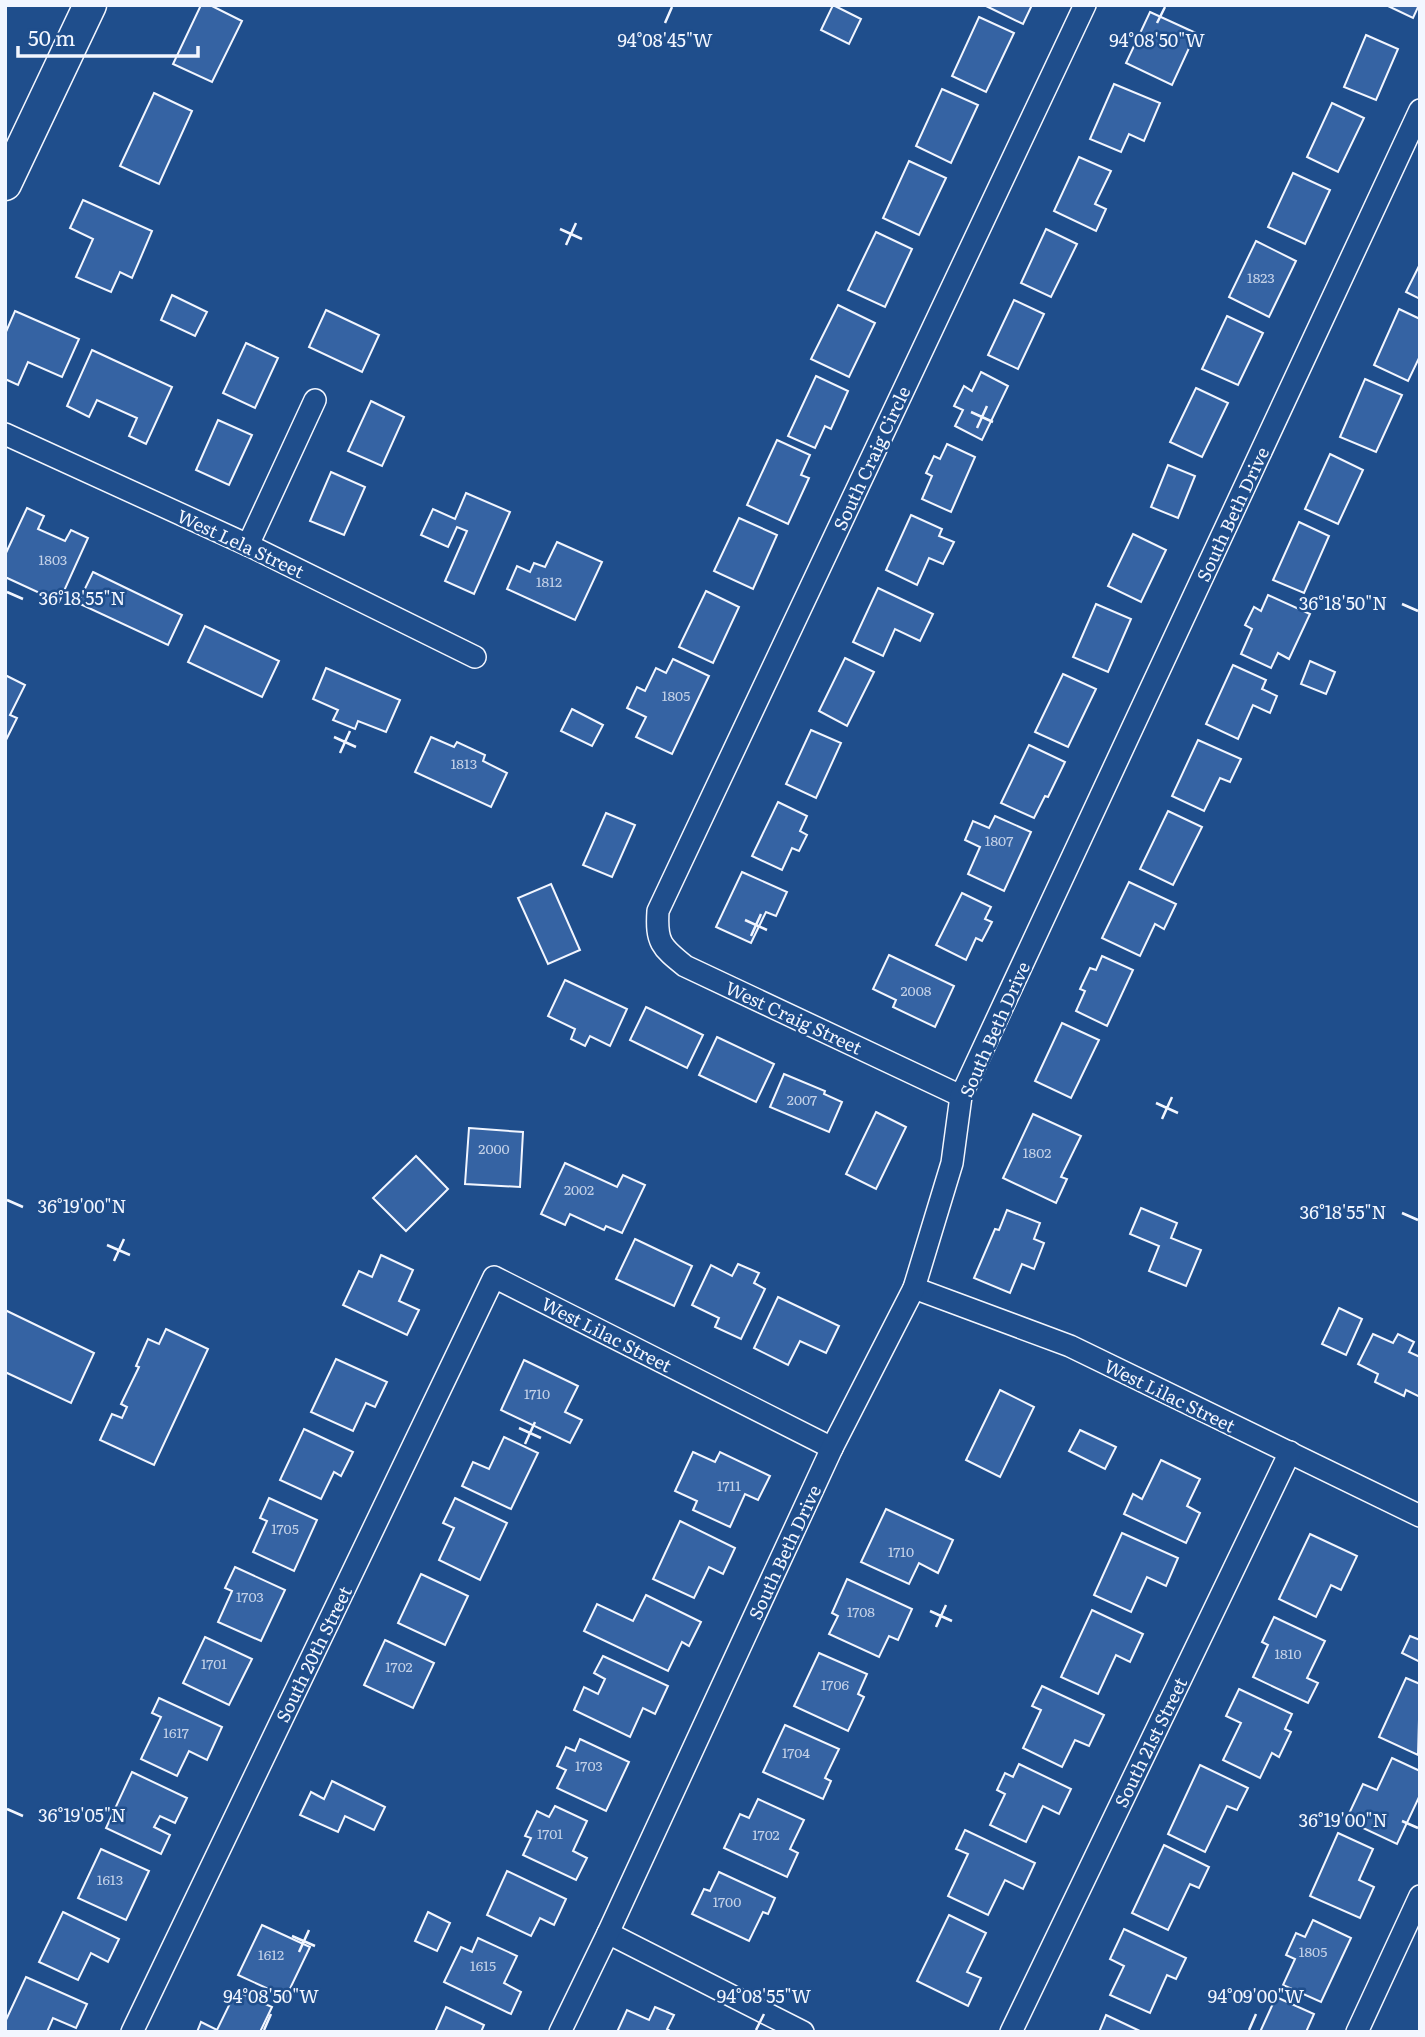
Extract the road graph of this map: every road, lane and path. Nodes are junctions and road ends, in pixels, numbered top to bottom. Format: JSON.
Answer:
{"nodes":[{"id":1,"x":90,"y":5,"type":"edge"},
{"id":2,"x":1085,"y":5,"type":"edge"},
{"id":3,"x":1420,"y":110,"type":"edge"},
{"id":4,"x":5,"y":184,"type":"edge"},
{"id":5,"x":315,"y":400,"type":"dead end"},
{"id":6,"x":5,"y":434,"type":"edge"},
{"id":7,"x":248,"y":545,"type":"junction"},
{"id":8,"x":475,"y":657,"type":"dead end"},
{"id":9,"x":657,"y":912,"type":"joint"},
{"id":10,"x":961,"y":1096,"type":"junction"},
{"id":11,"x":494,"y":1277,"type":"joint"},
{"id":12,"x":914,"y":1288,"type":"junction"},
{"id":13,"x":832,"y":1448,"type":"junction"},
{"id":14,"x":1290,"y":1452,"type":"junction"},
{"id":15,"x":1420,"y":1516,"type":"edge"},
{"id":16,"x":1420,"y":1896,"type":"edge"},
{"id":17,"x":608,"y":1933,"type":"junction"},
{"id":18,"x":132,"y":2032,"type":"edge"},
{"id":19,"x":560,"y":2032,"type":"edge"},
{"id":20,"x":803,"y":2032,"type":"edge"},
{"id":21,"x":1010,"y":2032,"type":"edge"},
{"id":22,"x":1357,"y":2032,"type":"edge"}],
"edges":[{"from":1,"to":4,"type":"main road"},
{"from":2,"to":9,"type":"street","name":"South Craig Circle"},
{"from":3,"to":10,"type":"street","name":"South Beth Drive"},
{"from":5,"to":7,"type":"street"},
{"from":6,"to":7,"type":"street","name":"West Lela Street"},
{"from":7,"to":8,"type":"street","name":"West Lela Street"},
{"from":9,"to":10,"type":"street","name":"West Craig Street"},
{"from":10,"to":12,"type":"street","name":"South Beth Drive"},
{"from":11,"to":13,"type":"street","name":"West Lilac Street"},
{"from":11,"to":18,"type":"street","name":"South 20th Street"},
{"from":12,"to":13,"type":"street","name":"South Beth Drive"},
{"from":12,"to":14,"type":"street","name":"West Lilac Street"},
{"from":13,"to":17,"type":"street","name":"South Beth Drive"},
{"from":14,"to":15,"type":"street","name":"West Lilac Street"},
{"from":14,"to":21,"type":"street","name":"South 21st Street"},
{"from":16,"to":22,"type":"street"},
{"from":17,"to":19,"type":"street","name":"South Beth Drive"},
{"from":17,"to":20,"type":"street"}]}
